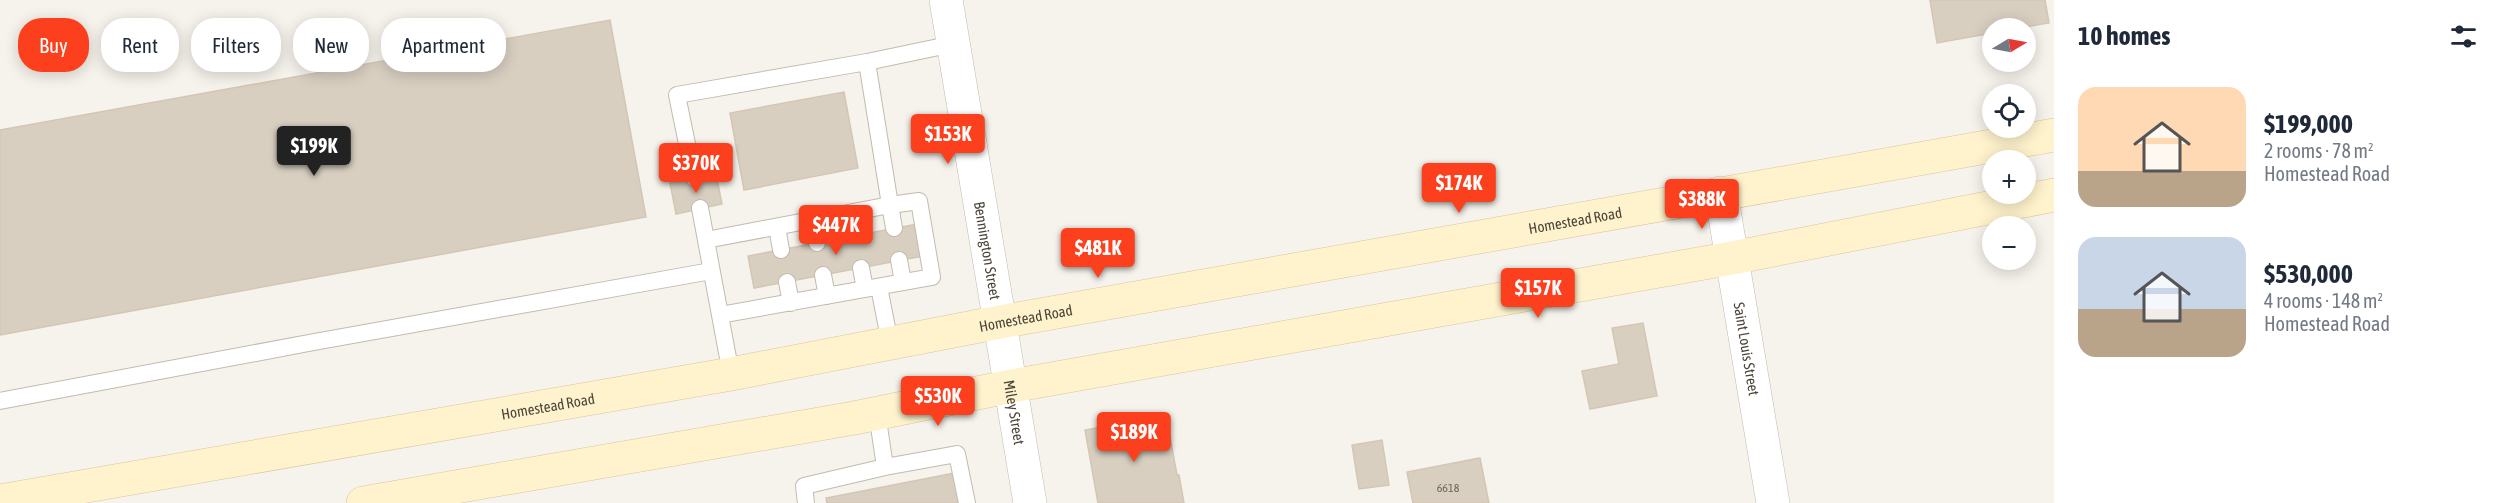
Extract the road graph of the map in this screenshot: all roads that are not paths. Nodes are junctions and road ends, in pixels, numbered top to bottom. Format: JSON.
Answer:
{"nodes":[{"id":1,"x":946,"y":0,"type":"edge"},
{"id":2,"x":953,"y":44,"type":"junction"},
{"id":3,"x":867,"y":62,"type":"junction"},
{"id":4,"x":2054,"y":135,"type":"edge"},
{"id":5,"x":694,"y":178,"type":"dead end"},
{"id":6,"x":1721,"y":193,"type":"junction"},
{"id":7,"x":2054,"y":195,"type":"edge"},
{"id":8,"x":890,"y":206,"type":"junction"},
{"id":9,"x":700,"y":208,"type":"dead end"},
{"id":10,"x":852,"y":213,"type":"junction"},
{"id":11,"x":813,"y":220,"type":"junction"},
{"id":12,"x":777,"y":227,"type":"junction"},
{"id":13,"x":894,"y":228,"type":"dead end"},
{"id":14,"x":855,"y":236,"type":"dead end"},
{"id":15,"x":706,"y":240,"type":"junction"},
{"id":16,"x":817,"y":243,"type":"dead end"},
{"id":17,"x":781,"y":249,"type":"dead end"},
{"id":18,"x":1732,"y":258,"type":"junction"},
{"id":19,"x":899,"y":260,"type":"dead end"},
{"id":20,"x":861,"y":268,"type":"dead end"},
{"id":21,"x":711,"y":272,"type":"junction"},
{"id":22,"x":823,"y":275,"type":"dead end"},
{"id":23,"x":787,"y":282,"type":"dead end"},
{"id":24,"x":903,"y":282,"type":"junction"},
{"id":25,"x":872,"y":288,"type":"junction"},
{"id":26,"x":827,"y":296,"type":"junction"},
{"id":27,"x":791,"y":303,"type":"junction"},
{"id":28,"x":720,"y":315,"type":"junction"},
{"id":29,"x":1000,"y":322,"type":"junction"},
{"id":30,"x":890,"y":343,"type":"junction"},
{"id":31,"x":731,"y":374,"type":"junction"},
{"id":32,"x":1012,"y":386,"type":"junction"},
{"id":33,"x":0,"y":401,"type":"edge"},
{"id":34,"x":877,"y":413,"type":"junction"},
{"id":35,"x":885,"y":467,"type":"junction"},
{"id":36,"x":0,"y":501,"type":"edge"},
{"id":37,"x":363,"y":503,"type":"edge"},
{"id":38,"x":806,"y":503,"type":"edge"},
{"id":39,"x":967,"y":503,"type":"edge"},
{"id":40,"x":1030,"y":503,"type":"edge"},
{"id":41,"x":1773,"y":503,"type":"edge"}],
"edges":[{"from":1,"to":2,"type":"street","name":"Bennington Street"},
{"from":2,"to":3,"type":"lane"},
{"from":2,"to":29,"type":"street","name":"Bennington Street"},
{"from":3,"to":5,"type":"lane"},
{"from":3,"to":8,"type":"lane"},
{"from":4,"to":6,"type":"main road","name":"Homestead Road"},
{"from":6,"to":18,"type":"street","name":"Saint Louis Street"},
{"from":6,"to":29,"type":"main road","name":"Homestead Road"},
{"from":7,"to":18,"type":"main road"},
{"from":8,"to":10,"type":"lane"},
{"from":8,"to":13,"type":"lane"},
{"from":8,"to":24,"type":"lane"},
{"from":9,"to":15,"type":"lane"},
{"from":10,"to":11,"type":"lane"},
{"from":10,"to":14,"type":"lane"},
{"from":11,"to":12,"type":"lane"},
{"from":11,"to":16,"type":"lane"},
{"from":12,"to":15,"type":"lane"},
{"from":12,"to":17,"type":"lane"},
{"from":15,"to":21,"type":"lane"},
{"from":18,"to":32,"type":"main road"},
{"from":18,"to":41,"type":"street","name":"Saint Louis Street"},
{"from":19,"to":24,"type":"lane"},
{"from":20,"to":25,"type":"lane"},
{"from":21,"to":28,"type":"lane"},
{"from":21,"to":33,"type":"lane"},
{"from":22,"to":26,"type":"lane"},
{"from":23,"to":27,"type":"lane"},
{"from":24,"to":25,"type":"lane"},
{"from":25,"to":26,"type":"lane"},
{"from":25,"to":30,"type":"lane"},
{"from":26,"to":27,"type":"lane"},
{"from":27,"to":28,"type":"lane"},
{"from":28,"to":31,"type":"lane"},
{"from":29,"to":30,"type":"main road","name":"Homestead Road"},
{"from":29,"to":32,"type":"street","name":"Miley Street"},
{"from":30,"to":31,"type":"main road","name":"Homestead Road"},
{"from":31,"to":36,"type":"main road","name":"Homestead Road"},
{"from":32,"to":34,"type":"main road"},
{"from":32,"to":40,"type":"street","name":"Miley Street"},
{"from":34,"to":35,"type":"lane"},
{"from":34,"to":37,"type":"main road"},
{"from":35,"to":38,"type":"lane"},
{"from":35,"to":39,"type":"lane"}]}
